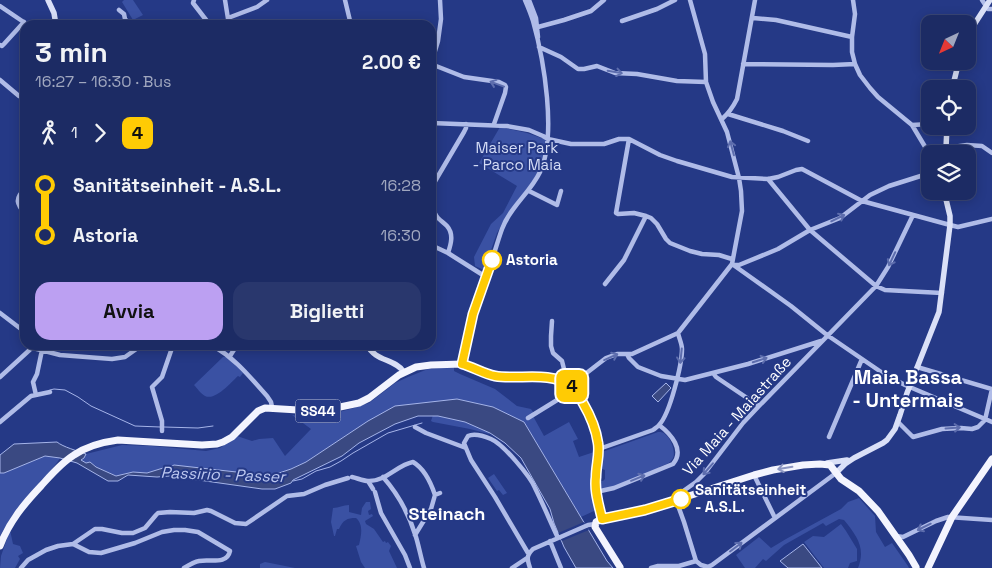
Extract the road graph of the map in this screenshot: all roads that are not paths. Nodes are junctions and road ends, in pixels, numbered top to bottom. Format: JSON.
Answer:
{"nodes":[{"id":1,"x":48,"y":0,"type":"edge"},
{"id":2,"x":225,"y":0,"type":"edge"},
{"id":3,"x":267,"y":0,"type":"edge"},
{"id":4,"x":345,"y":0,"type":"edge"},
{"id":5,"x":440,"y":0,"type":"edge"},
{"id":6,"x":527,"y":0,"type":"edge"},
{"id":7,"x":604,"y":0,"type":"edge"},
{"id":8,"x":675,"y":0,"type":"edge"},
{"id":9,"x":690,"y":0,"type":"edge"},
{"id":10,"x":756,"y":0,"type":"edge"},
{"id":11,"x":853,"y":0,"type":"edge"},
{"id":12,"x":990,"y":0,"type":"edge"},
{"id":13,"x":192,"y":1,"type":"edge"},
{"id":14,"x":984,"y":3,"type":"edge"},
{"id":15,"x":0,"y":6,"type":"edge"},
{"id":16,"x":992,"y":9,"type":"edge"},
{"id":17,"x":119,"y":10,"type":"dead end"},
{"id":18,"x":228,"y":18,"type":"joint"},
{"id":19,"x":753,"y":18,"type":"junction"},
{"id":20,"x":976,"y":18,"type":"edge"},
{"id":21,"x":21,"y":20,"type":"edge"},
{"id":22,"x":55,"y":20,"type":"edge"},
{"id":23,"x":126,"y":20,"type":"edge"},
{"id":24,"x":206,"y":20,"type":"edge"},
{"id":25,"x":350,"y":20,"type":"edge"},
{"id":26,"x":622,"y":21,"type":"dead end"},
{"id":27,"x":538,"y":26,"type":"junction"},
{"id":28,"x":20,"y":28,"type":"edge"},
{"id":29,"x":852,"y":38,"type":"junction"},
{"id":30,"x":1,"y":43,"type":"edge"},
{"id":31,"x":538,"y":45,"type":"junction"},
{"id":32,"x":436,"y":48,"type":"edge"},
{"id":33,"x":743,"y":64,"type":"junction"},
{"id":34,"x":855,"y":64,"type":"junction"},
{"id":35,"x":436,"y":66,"type":"edge"},
{"id":36,"x":0,"y":80,"type":"edge"},
{"id":37,"x":706,"y":82,"type":"junction"},
{"id":38,"x":20,"y":95,"type":"edge"},
{"id":39,"x":728,"y":114,"type":"junction"},
{"id":40,"x":722,"y":119,"type":"junction"},
{"id":41,"x":436,"y":123,"type":"edge"},
{"id":42,"x":466,"y":124,"type":"junction"},
{"id":43,"x":494,"y":124,"type":"junction"},
{"id":44,"x":921,"y":124,"type":"edge"},
{"id":45,"x":912,"y":125,"type":"junction"},
{"id":46,"x":548,"y":139,"type":"junction"},
{"id":47,"x":629,"y":139,"type":"junction"},
{"id":48,"x":808,"y":141,"type":"dead end"},
{"id":49,"x":924,"y":145,"type":"edge"},
{"id":50,"x":976,"y":146,"type":"edge"},
{"id":51,"x":992,"y":153,"type":"edge"},
{"id":52,"x":921,"y":176,"type":"edge"},
{"id":53,"x":739,"y":178,"type":"junction"},
{"id":54,"x":768,"y":179,"type":"junction"},
{"id":55,"x":436,"y":180,"type":"edge"},
{"id":56,"x":529,"y":191,"type":"junction"},
{"id":57,"x":561,"y":191,"type":"dead end"},
{"id":58,"x":20,"y":196,"type":"edge"},
{"id":59,"x":862,"y":200,"type":"junction"},
{"id":60,"x":946,"y":200,"type":"edge"},
{"id":61,"x":20,"y":208,"type":"edge"},
{"id":62,"x":436,"y":215,"type":"edge"},
{"id":63,"x":913,"y":215,"type":"junction"},
{"id":64,"x":646,"y":216,"type":"junction"},
{"id":65,"x":992,"y":219,"type":"edge"},
{"id":66,"x":950,"y":226,"type":"junction"},
{"id":67,"x":810,"y":230,"type":"junction"},
{"id":68,"x":436,"y":247,"type":"edge"},
{"id":69,"x":448,"y":253,"type":"junction"},
{"id":70,"x":732,"y":259,"type":"junction"},
{"id":71,"x":732,"y":264,"type":"junction"},
{"id":72,"x":486,"y":278,"type":"junction"},
{"id":73,"x":605,"y":284,"type":"dead end"},
{"id":74,"x":876,"y":286,"type":"junction"},
{"id":75,"x":942,"y":293,"type":"junction"},
{"id":76,"x":0,"y":314,"type":"edge"},
{"id":77,"x":552,"y":321,"type":"dead end"},
{"id":78,"x":20,"y":328,"type":"edge"},
{"id":79,"x":678,"y":333,"type":"junction"},
{"id":80,"x":827,"y":335,"type":"junction"},
{"id":81,"x":822,"y":341,"type":"junction"},
{"id":82,"x":30,"y":350,"type":"edge"},
{"id":83,"x":42,"y":350,"type":"joint"},
{"id":84,"x":135,"y":350,"type":"edge"},
{"id":85,"x":171,"y":350,"type":"edge"},
{"id":86,"x":220,"y":350,"type":"edge"},
{"id":87,"x":234,"y":350,"type":"edge"},
{"id":88,"x":371,"y":350,"type":"edge"},
{"id":89,"x":627,"y":354,"type":"junction"},
{"id":90,"x":230,"y":356,"type":"junction"},
{"id":91,"x":862,"y":359,"type":"junction"},
{"id":92,"x":462,"y":364,"type":"junction"},
{"id":93,"x":917,"y":367,"type":"junction"},
{"id":94,"x":404,"y":372,"type":"junction"},
{"id":95,"x":713,"y":373,"type":"junction"},
{"id":96,"x":0,"y":378,"type":"edge"},
{"id":97,"x":677,"y":379,"type":"junction"},
{"id":98,"x":571,"y":386,"type":"junction"},
{"id":99,"x":909,"y":387,"type":"junction"},
{"id":100,"x":992,"y":389,"type":"edge"},
{"id":101,"x":50,"y":392,"type":"dead end"},
{"id":102,"x":36,"y":396,"type":"junction"},
{"id":103,"x":759,"y":406,"type":"junction"},
{"id":104,"x":272,"y":407,"type":"junction"},
{"id":105,"x":528,"y":418,"type":"dead end"},
{"id":106,"x":985,"y":420,"type":"junction"},
{"id":107,"x":0,"y":422,"type":"edge"},
{"id":108,"x":898,"y":422,"type":"junction"},
{"id":109,"x":992,"y":422,"type":"edge"},
{"id":110,"x":659,"y":426,"type":"junction"},
{"id":111,"x":415,"y":427,"type":"dead end"},
{"id":112,"x":162,"y":431,"type":"dead end"},
{"id":113,"x":828,"y":437,"type":"dead end"},
{"id":114,"x":466,"y":448,"type":"junction"},
{"id":115,"x":599,"y":449,"type":"junction"},
{"id":116,"x":854,"y":458,"type":"junction"},
{"id":117,"x":992,"y":459,"type":"edge"},
{"id":118,"x":825,"y":464,"type":"junction"},
{"id":119,"x":836,"y":472,"type":"junction"},
{"id":120,"x":752,"y":475,"type":"junction"},
{"id":121,"x":383,"y":477,"type":"junction"},
{"id":122,"x":368,"y":481,"type":"junction"},
{"id":123,"x":596,"y":492,"type":"junction"},
{"id":124,"x":676,"y":500,"type":"junction"},
{"id":125,"x":666,"y":503,"type":"junction"},
{"id":126,"x":775,"y":518,"type":"junction"},
{"id":127,"x":952,"y":518,"type":"junction"},
{"id":128,"x":602,"y":519,"type":"junction"},
{"id":129,"x":992,"y":520,"type":"edge"},
{"id":130,"x":590,"y":525,"type":"junction"},
{"id":131,"x":415,"y":535,"type":"junction"},
{"id":132,"x":896,"y":536,"type":"junction"},
{"id":133,"x":559,"y":538,"type":"junction"},
{"id":134,"x":550,"y":541,"type":"junction"},
{"id":135,"x":72,"y":544,"type":"junction"},
{"id":136,"x":0,"y":546,"type":"edge"},
{"id":137,"x":528,"y":556,"type":"junction"},
{"id":138,"x":696,"y":561,"type":"junction"},
{"id":139,"x":620,"y":567,"type":"edge"},
{"id":140,"x":923,"y":567,"type":"edge"},
{"id":141,"x":21,"y":568,"type":"edge"},
{"id":142,"x":184,"y":568,"type":"edge"},
{"id":143,"x":410,"y":568,"type":"edge"},
{"id":144,"x":424,"y":568,"type":"edge"},
{"id":145,"x":512,"y":568,"type":"edge"},
{"id":146,"x":530,"y":568,"type":"edge"},
{"id":147,"x":561,"y":568,"type":"edge"},
{"id":148,"x":651,"y":568,"type":"edge"}],
"edges":[{"from":1,"to":22,"type":"street"},
{"from":2,"to":18,"type":"street"},
{"from":3,"to":18,"type":"street"},
{"from":4,"to":25,"type":"street"},
{"from":5,"to":32,"type":"street"},
{"from":6,"to":27,"type":"street"},
{"from":6,"to":31,"type":"street"},
{"from":7,"to":27,"type":"street"},
{"from":8,"to":26,"type":"street"},
{"from":9,"to":37,"type":"street"},
{"from":10,"to":19,"type":"street"},
{"from":11,"to":29,"type":"street"},
{"from":12,"to":14,"type":"street"},
{"from":13,"to":24,"type":"street"},
{"from":14,"to":16,"type":"street"},
{"from":14,"to":20,"type":"street"},
{"from":15,"to":21,"type":"street"},
{"from":17,"to":23,"type":"street"},
{"from":19,"to":29,"type":"street"},
{"from":19,"to":33,"type":"street"},
{"from":27,"to":31,"type":"street"},
{"from":28,"to":30,"type":"street"},
{"from":29,"to":34,"type":"street"},
{"from":31,"to":37,"type":"street","one_way":true},
{"from":31,"to":46,"type":"street"},
{"from":33,"to":34,"type":"street"},
{"from":33,"to":39,"type":"street"},
{"from":34,"to":45,"type":"street"},
{"from":43,"to":35,"type":"street","one_way":true},
{"from":36,"to":38,"type":"street"},
{"from":37,"to":40,"type":"street"},
{"from":39,"to":40,"type":"street"},
{"from":39,"to":48,"type":"street"},
{"from":53,"to":40,"type":"street","one_way":true},
{"from":41,"to":42,"type":"street"},
{"from":42,"to":43,"type":"street"},
{"from":42,"to":55,"type":"street"},
{"from":43,"to":46,"type":"street"},
{"from":44,"to":45,"type":"street"},
{"from":45,"to":49,"type":"street"},
{"from":46,"to":47,"type":"street"},
{"from":46,"to":56,"type":"street"},
{"from":47,"to":53,"type":"street"},
{"from":47,"to":64,"type":"street"},
{"from":50,"to":51,"type":"street"},
{"from":52,"to":59,"type":"street"},
{"from":53,"to":54,"type":"street"},
{"from":53,"to":70,"type":"street"},
{"from":54,"to":59,"type":"street"},
{"from":54,"to":67,"type":"street"},
{"from":56,"to":57,"type":"street"},
{"from":56,"to":72,"type":"street"},
{"from":58,"to":61,"type":"street"},
{"from":59,"to":63,"type":"street"},
{"from":67,"to":59,"type":"street","one_way":true},
{"from":60,"to":66,"type":"street"},
{"from":62,"to":69,"type":"street"},
{"from":63,"to":66,"type":"street"},
{"from":63,"to":74,"type":"street","name":"Via Maia - Maiastraße","one_way":true},
{"from":64,"to":70,"type":"street"},
{"from":64,"to":73,"type":"street"},
{"from":65,"to":66,"type":"street"},
{"from":66,"to":75,"type":"street"},
{"from":67,"to":71,"type":"street"},
{"from":67,"to":74,"type":"street"},
{"from":68,"to":69,"type":"street"},
{"from":69,"to":72,"type":"street"},
{"from":70,"to":71,"type":"street"},
{"from":71,"to":79,"type":"street"},
{"from":71,"to":80,"type":"street"},
{"from":72,"to":92,"type":"street"},
{"from":74,"to":75,"type":"street"},
{"from":74,"to":80,"type":"street","name":"Via Maia - Maiastraße"},
{"from":75,"to":93,"type":"street"},
{"from":76,"to":78,"type":"street"},
{"from":77,"to":98,"type":"street"},
{"from":79,"to":89,"type":"street"},
{"from":79,"to":97,"type":"street","one_way":true},
{"from":80,"to":81,"type":"street","name":"Via Maia - Maiastraße"},
{"from":80,"to":91,"type":"street"},
{"from":95,"to":81,"type":"street","one_way":true},
{"from":81,"to":103,"type":"street","name":"Via Maia - Maiastraße"},
{"from":82,"to":96,"type":"street"},
{"from":83,"to":84,"type":"street"},
{"from":83,"to":102,"type":"street"},
{"from":85,"to":112,"type":"street"},
{"from":86,"to":90,"type":"street"},
{"from":87,"to":90,"type":"street"},
{"from":88,"to":94,"type":"street"},
{"from":89,"to":97,"type":"street"},
{"from":98,"to":89,"type":"street","one_way":true},
{"from":90,"to":104,"type":"street"},
{"from":91,"to":99,"type":"street"},
{"from":91,"to":113,"type":"street"},
{"from":92,"to":94,"type":"main road","number":"SS44"},
{"from":92,"to":98,"type":"main road","number":"SS44"},
{"from":93,"to":99,"type":"street"},
{"from":93,"to":100,"type":"street"},
{"from":94,"to":104,"type":"main road","number":"SS44"},
{"from":95,"to":97,"type":"street"},
{"from":95,"to":103,"type":"street"},
{"from":97,"to":110,"type":"street"},
{"from":98,"to":105,"type":"street"},
{"from":98,"to":115,"type":"main road"},
{"from":99,"to":106,"type":"street"},
{"from":99,"to":108,"type":"street"},
{"from":100,"to":106,"type":"street"},
{"from":101,"to":102,"type":"street"},
{"from":102,"to":107,"type":"street"},
{"from":103,"to":125,"type":"street","name":"Via Maia - Maiastraße","one_way":true},
{"from":104,"to":136,"type":"main road"},
{"from":108,"to":106,"type":"street","one_way":true},
{"from":106,"to":109,"type":"street"},
{"from":108,"to":116,"type":"street"},
{"from":110,"to":115,"type":"street"},
{"from":123,"to":110,"type":"street","one_way":true},
{"from":111,"to":114,"type":"street"},
{"from":114,"to":133,"type":"street"},
{"from":114,"to":137,"type":"street"},
{"from":115,"to":123,"type":"main road"},
{"from":116,"to":118,"type":"street"},
{"from":116,"to":119,"type":"street"},
{"from":117,"to":127,"type":"main road"},
{"from":118,"to":119,"type":"main road"},
{"from":118,"to":120,"type":"main road","one_way":true},
{"from":119,"to":126,"type":"street"},
{"from":119,"to":132,"type":"main road"},
{"from":120,"to":124,"type":"main road"},
{"from":120,"to":126,"type":"street"},
{"from":121,"to":122,"type":"street"},
{"from":121,"to":131,"type":"street"},
{"from":121,"to":131,"type":"street"},
{"from":122,"to":135,"type":"street"},
{"from":122,"to":143,"type":"street"},
{"from":123,"to":128,"type":"main road"},
{"from":124,"to":125,"type":"main road"},
{"from":124,"to":138,"type":"street"},
{"from":125,"to":128,"type":"main road"},
{"from":138,"to":126,"type":"street","one_way":true},
{"from":127,"to":129,"type":"street"},
{"from":127,"to":132,"type":"street","one_way":true},
{"from":127,"to":140,"type":"main road"},
{"from":128,"to":130,"type":"main road"},
{"from":130,"to":133,"type":"street"},
{"from":130,"to":139,"type":"main road"},
{"from":131,"to":144,"type":"street"},
{"from":132,"to":140,"type":"main road"},
{"from":133,"to":134,"type":"street"},
{"from":134,"to":137,"type":"street"},
{"from":134,"to":147,"type":"street"},
{"from":135,"to":141,"type":"street"},
{"from":135,"to":142,"type":"street"},
{"from":137,"to":145,"type":"street"},
{"from":137,"to":146,"type":"street"},
{"from":138,"to":148,"type":"street"}]}
